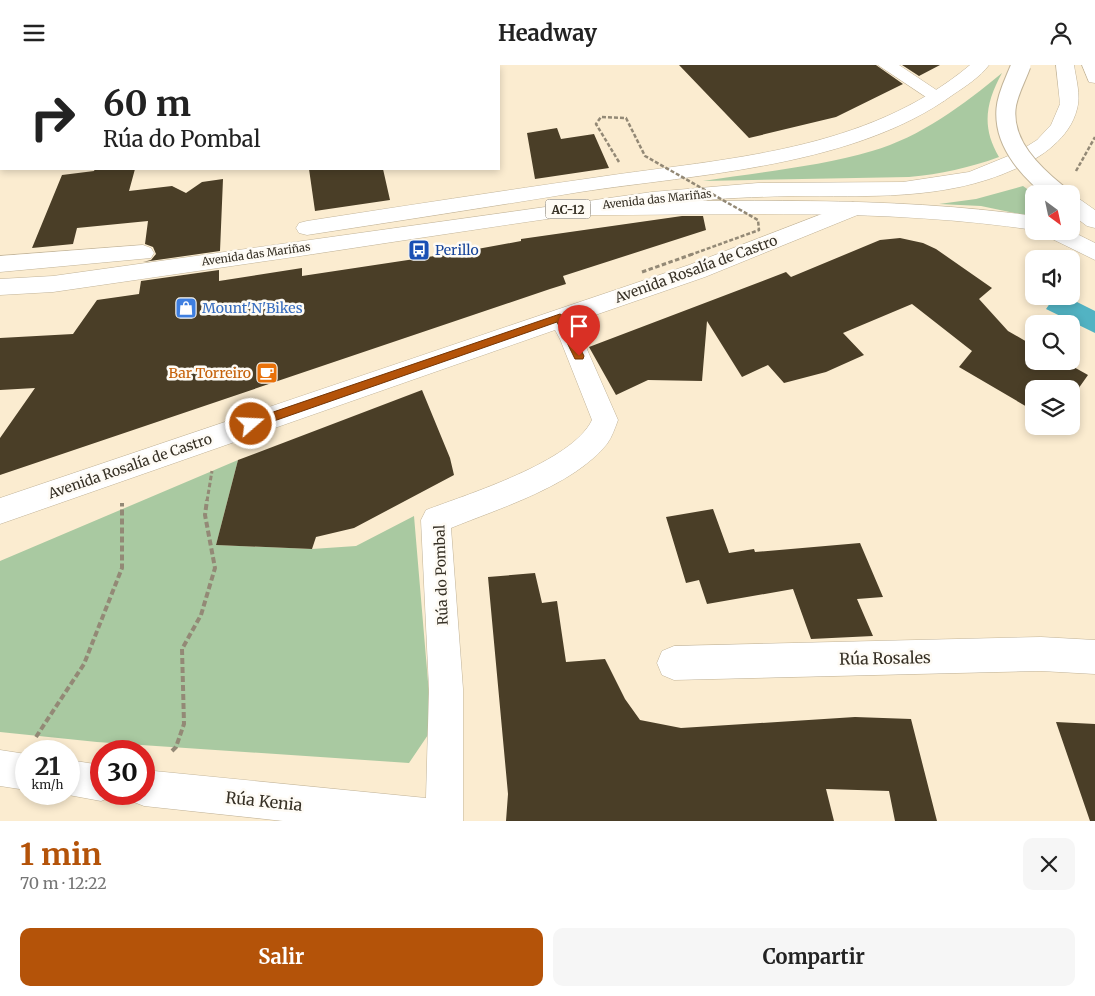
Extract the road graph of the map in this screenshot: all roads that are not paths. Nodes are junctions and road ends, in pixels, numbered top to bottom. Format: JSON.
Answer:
{"nodes":[{"id":1,"x":887,"y":65,"type":"edge"},
{"id":2,"x":980,"y":65,"type":"edge"},
{"id":3,"x":1021,"y":65,"type":"edge"},
{"id":4,"x":1065,"y":65,"type":"edge"},
{"id":5,"x":1091,"y":65,"type":"edge"},
{"id":6,"x":1095,"y":78,"type":"edge"},
{"id":7,"x":938,"y":97,"type":"junction"},
{"id":8,"x":1048,"y":185,"type":"edge"},
{"id":9,"x":575,"y":208,"type":"junction"},
{"id":10,"x":853,"y":209,"type":"junction"},
{"id":11,"x":1080,"y":210,"type":"edge"},
{"id":12,"x":1095,"y":221,"type":"edge"},
{"id":13,"x":1025,"y":222,"type":"edge"},
{"id":14,"x":1072,"y":240,"type":"edge"},
{"id":15,"x":1095,"y":252,"type":"edge"},
{"id":16,"x":0,"y":264,"type":"edge"},
{"id":17,"x":0,"y":287,"type":"edge"},
{"id":18,"x":560,"y":317,"type":"junction"},
{"id":19,"x":0,"y":511,"type":"edge"},
{"id":20,"x":1095,"y":657,"type":"edge"},
{"id":21,"x":674,"y":663,"type":"dead end"},
{"id":22,"x":155,"y":789,"type":"edge"},
{"id":23,"x":444,"y":820,"type":"edge"}],
"edges":[{"from":1,"to":7,"type":"main road"},
{"from":2,"to":7,"type":"main road","name":"Avenida das Mariñas","number":"AC-12"},
{"from":3,"to":8,"type":"main road","bridge":true},
{"from":4,"to":9,"type":"main road","name":"Avenida das Mariñas","number":"AC-12"},
{"from":5,"to":6,"type":"main road"},
{"from":7,"to":16,"type":"main road","name":"Avenida das Mariñas","number":"AC-12"},
{"from":9,"to":10,"type":"main road"},
{"from":9,"to":17,"type":"main road","name":"Avenida das Mariñas","number":"AC-12"},
{"from":10,"to":13,"type":"main road"},
{"from":10,"to":18,"type":"main road","name":"Avenida Rosalía de Castro"},
{"from":11,"to":12,"type":"main road"},
{"from":14,"to":15,"type":"main road"},
{"from":18,"to":19,"type":"main road","name":"Avenida Rosalía de Castro"},
{"from":18,"to":23,"type":"main road","name":"Rúa do Pombal"},
{"from":20,"to":21,"type":"main road","name":"Rúa Rosales"},
{"from":22,"to":23,"type":"main road","name":"Rúa Kenia"}]}
